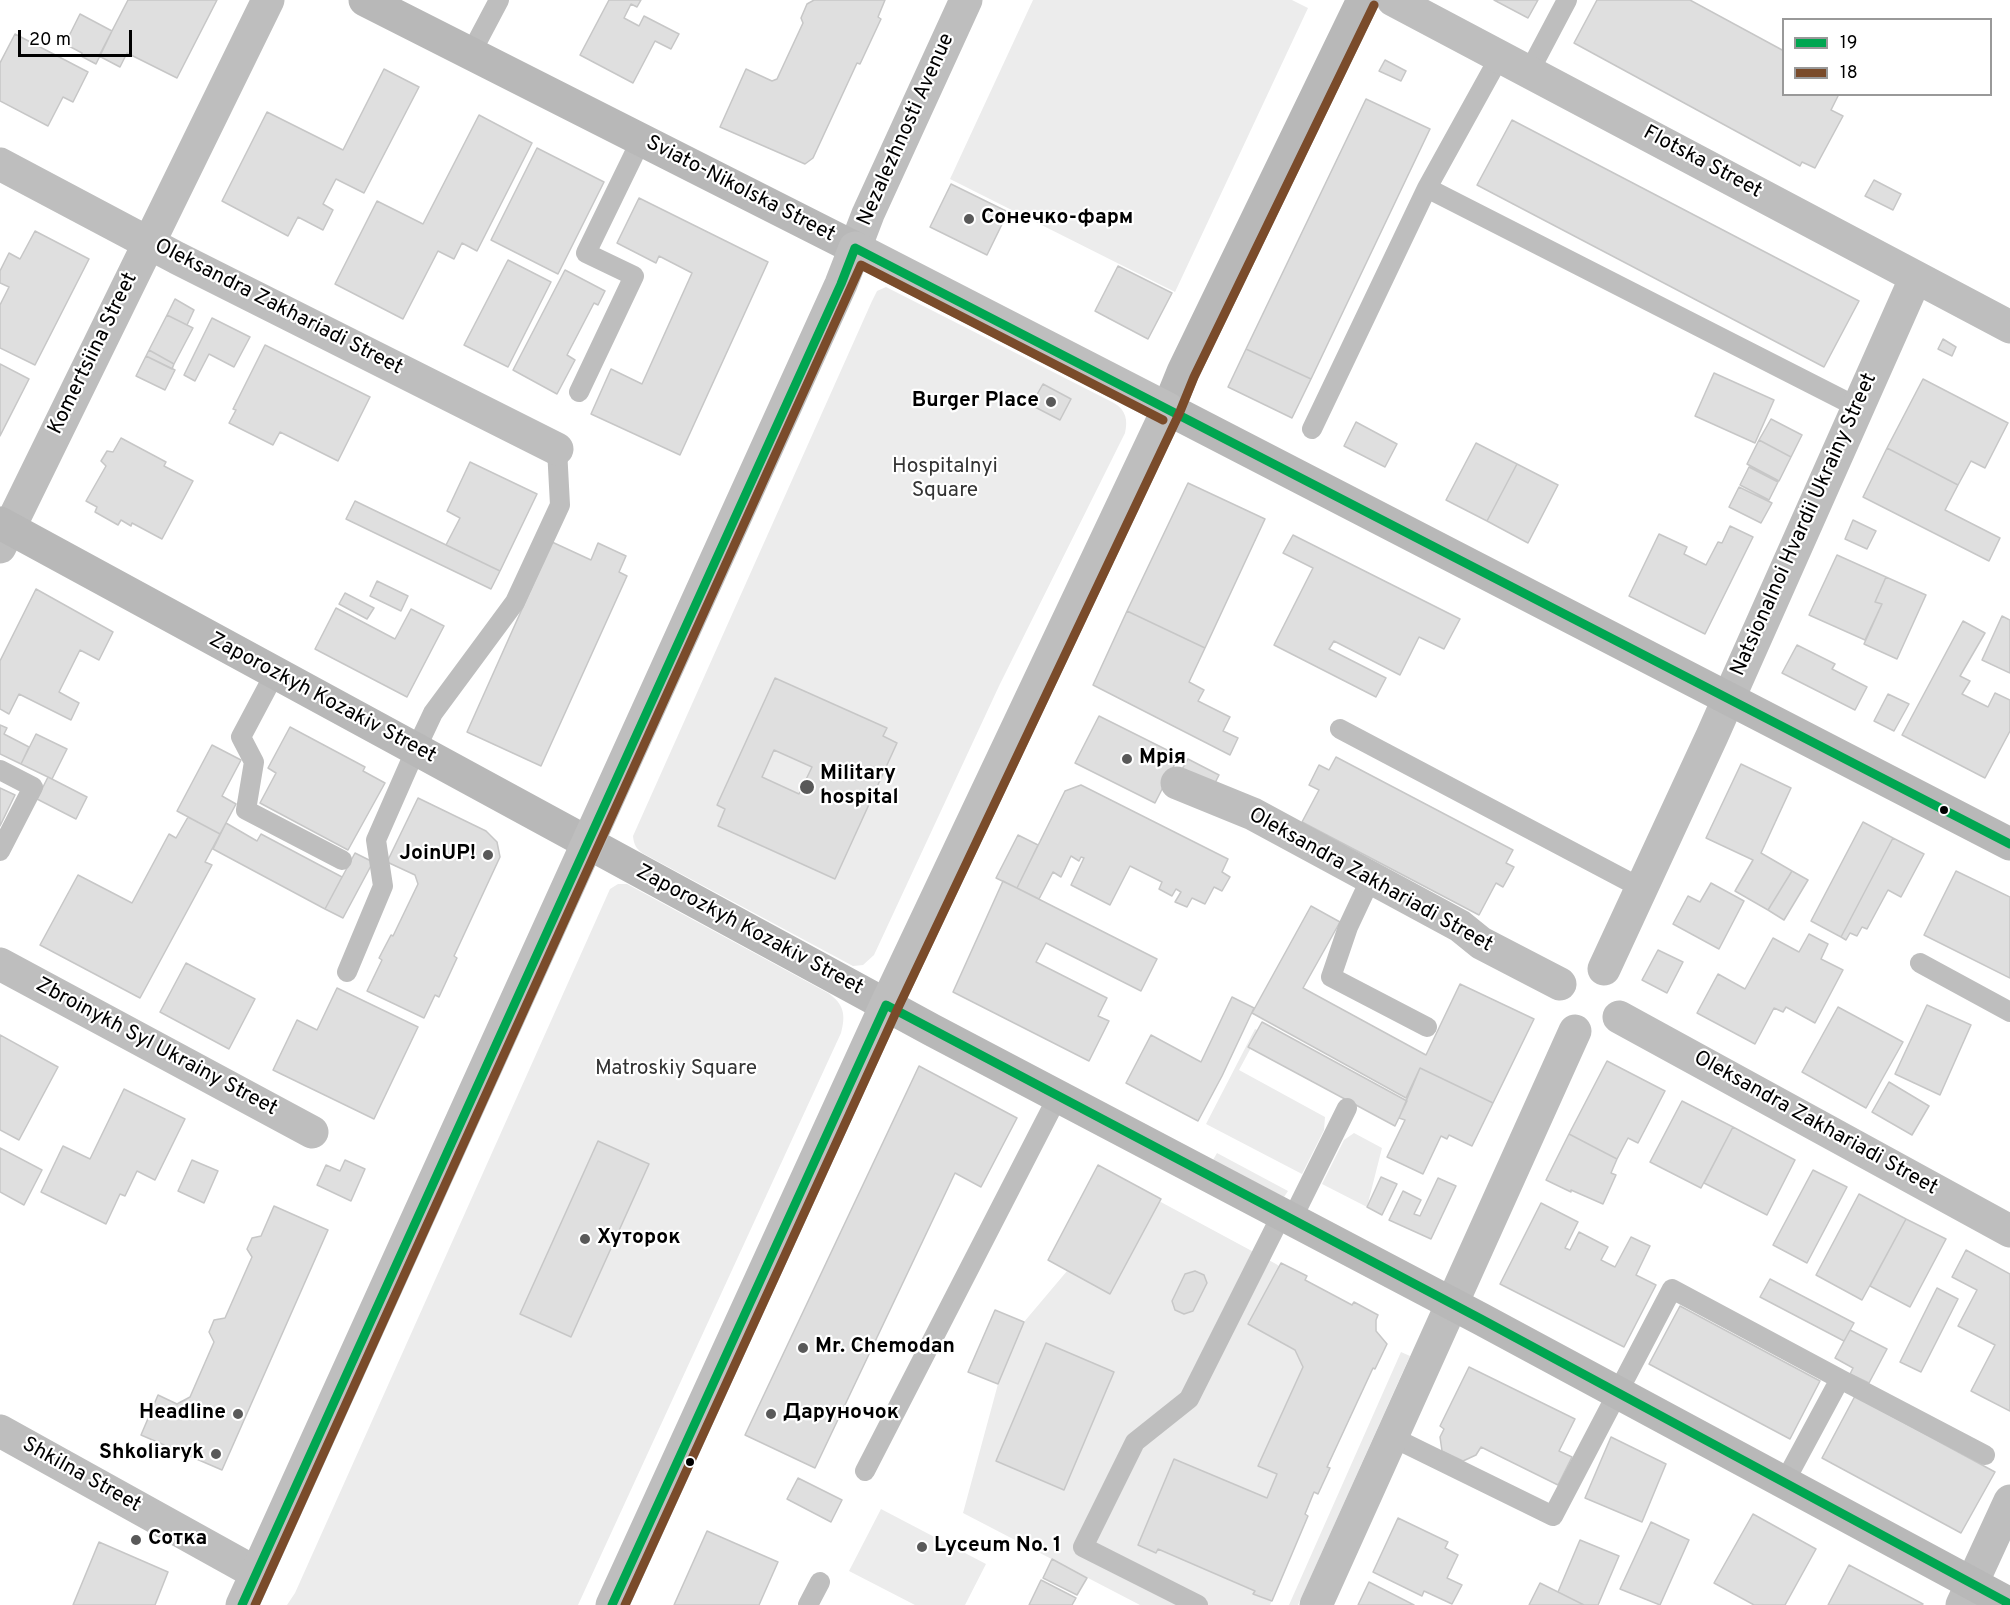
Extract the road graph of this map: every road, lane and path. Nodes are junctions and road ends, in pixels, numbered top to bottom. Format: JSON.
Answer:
{"nodes":[{"id":1,"x":268,"y":0,"type":"edge"},
{"id":2,"x":365,"y":0,"type":"edge"},
{"id":3,"x":499,"y":0,"type":"edge"},
{"id":4,"x":966,"y":0,"type":"edge"},
{"id":5,"x":1363,"y":0,"type":"edge"},
{"id":6,"x":1393,"y":0,"type":"edge"},
{"id":7,"x":1567,"y":0,"type":"edge"},
{"id":8,"x":471,"y":53,"type":"junction"},
{"id":9,"x":1500,"y":56,"type":"junction"},
{"id":10,"x":1529,"y":72,"type":"junction"},
{"id":11,"x":641,"y":140,"type":"junction"},
{"id":12,"x":0,"y":164,"type":"edge"},
{"id":13,"x":1428,"y":188,"type":"junction"},
{"id":14,"x":149,"y":243,"type":"junction"},
{"id":15,"x":855,"y":248,"type":"junction"},
{"id":16,"x":1916,"y":276,"type":"junction"},
{"id":17,"x":2007,"y":317,"type":"edge"},
{"id":18,"x":579,"y":392,"type":"dead end"},
{"id":19,"x":1857,"y":407,"type":"junction"},
{"id":20,"x":1168,"y":409,"type":"junction"},
{"id":21,"x":1312,"y":429,"type":"dead end"},
{"id":22,"x":557,"y":449,"type":"joint"},
{"id":23,"x":3,"y":532,"type":"edge"},
{"id":24,"x":275,"y":673,"type":"junction"},
{"id":25,"x":1728,"y":699,"type":"junction"},
{"id":26,"x":1340,"y":729,"type":"dead end"},
{"id":27,"x":416,"y":749,"type":"junction"},
{"id":28,"x":0,"y":770,"type":"edge"},
{"id":29,"x":1177,"y":783,"type":"dead end"},
{"id":30,"x":587,"y":843,"type":"junction"},
{"id":31,"x":2010,"y":844,"type":"edge"},
{"id":32,"x":0,"y":851,"type":"edge"},
{"id":33,"x":342,"y":860,"type":"dead end"},
{"id":34,"x":1371,"y":878,"type":"junction"},
{"id":35,"x":1641,"y":888,"type":"junction"},
{"id":36,"x":1920,"y":963,"type":"dead end"},
{"id":37,"x":0,"y":964,"type":"edge"},
{"id":38,"x":1604,"y":969,"type":"junction"},
{"id":39,"x":347,"y":972,"type":"dead end"},
{"id":40,"x":1560,"y":984,"type":"junction"},
{"id":41,"x":886,"y":1005,"type":"junction"},
{"id":42,"x":2010,"y":1012,"type":"edge"},
{"id":43,"x":1619,"y":1017,"type":"junction"},
{"id":44,"x":1427,"y":1027,"type":"dead end"},
{"id":45,"x":1575,"y":1032,"type":"junction"},
{"id":46,"x":1058,"y":1096,"type":"junction"},
{"id":47,"x":1347,"y":1108,"type":"dead end"},
{"id":48,"x":312,"y":1132,"type":"dead end"},
{"id":49,"x":1287,"y":1216,"type":"junction"},
{"id":50,"x":2010,"y":1231,"type":"edge"},
{"id":51,"x":1452,"y":1303,"type":"junction"},
{"id":52,"x":1840,"y":1378,"type":"junction"},
{"id":53,"x":1618,"y":1393,"type":"junction"},
{"id":54,"x":0,"y":1431,"type":"edge"},
{"id":55,"x":1392,"y":1437,"type":"junction"},
{"id":56,"x":1985,"y":1455,"type":"dead end"},
{"id":57,"x":865,"y":1471,"type":"dead end"},
{"id":58,"x":1784,"y":1483,"type":"junction"},
{"id":59,"x":2010,"y":1501,"type":"edge"},
{"id":60,"x":256,"y":1573,"type":"junction"},
{"id":61,"x":820,"y":1582,"type":"dead end"},
{"id":62,"x":1967,"y":1594,"type":"edge"},
{"id":63,"x":2010,"y":1604,"type":"edge"},
{"id":64,"x":242,"y":1605,"type":"edge"},
{"id":65,"x":612,"y":1605,"type":"edge"},
{"id":66,"x":808,"y":1605,"type":"edge"},
{"id":67,"x":1198,"y":1605,"type":"edge"},
{"id":68,"x":1316,"y":1605,"type":"edge"}],
"edges":[{"from":1,"to":14,"type":"street","name":"Komertsiina Street"},
{"from":2,"to":8,"type":"main road","name":"Sviato-Nikolska Street"},
{"from":3,"to":8,"type":"lane"},
{"from":4,"to":15,"type":"street","name":"Nezalezhnosti Avenue"},
{"from":5,"to":20,"type":"main road"},
{"from":6,"to":9,"type":"street","name":"Flotska Street"},
{"from":7,"to":10,"type":"lane"},
{"from":8,"to":11,"type":"main road","name":"Sviato-Nikolska Street"},
{"from":9,"to":10,"type":"street","name":"Flotska Street"},
{"from":9,"to":13,"type":"lane"},
{"from":10,"to":16,"type":"street","name":"Flotska Street"},
{"from":11,"to":15,"type":"main road","name":"Sviato-Nikolska Street"},
{"from":11,"to":18,"type":"lane"},
{"from":12,"to":14,"type":"street","name":"Oleksandra Zakhariadi Street"},
{"from":13,"to":19,"type":"lane"},
{"from":13,"to":21,"type":"lane"},
{"from":14,"to":22,"type":"street","name":"Oleksandra Zakhariadi Street"},
{"from":14,"to":23,"type":"street","name":"Komertsiina Street"},
{"from":15,"to":20,"type":"street","name":"Sviato-Nikolska Street"},
{"from":15,"to":30,"type":"street","name":"Nezalezhnosti Avenue"},
{"from":16,"to":17,"type":"street","name":"Flotska Street"},
{"from":16,"to":19,"type":"street","name":"Natsionalnoi Hvardii Ukrainy Street"},
{"from":19,"to":25,"type":"street","name":"Natsionalnoi Hvardii Ukrainy Street"},
{"from":20,"to":25,"type":"main road","name":"Sviato-Nikolska Street"},
{"from":20,"to":41,"type":"street"},
{"from":22,"to":27,"type":"lane"},
{"from":23,"to":24,"type":"main road","name":"Zaporozkyh Kozakiv Street"},
{"from":24,"to":27,"type":"main road","name":"Zaporozkyh Kozakiv Street"},
{"from":24,"to":33,"type":"lane"},
{"from":25,"to":31,"type":"main road","name":"Sviato-Nikolska Street"},
{"from":25,"to":35,"type":"street","name":"Natsionalnoi Hvardii Ukrainy Street"},
{"from":26,"to":35,"type":"lane"},
{"from":27,"to":30,"type":"main road","name":"Zaporozkyh Kozakiv Street"},
{"from":27,"to":39,"type":"lane"},
{"from":28,"to":32,"type":"lane"},
{"from":29,"to":34,"type":"street","name":"Oleksandra Zakhariadi Street"},
{"from":30,"to":41,"type":"main road","name":"Zaporozkyh Kozakiv Street"},
{"from":30,"to":60,"type":"street","name":"Nezalezhnosti Avenue"},
{"from":34,"to":40,"type":"street","name":"Oleksandra Zakhariadi Street"},
{"from":34,"to":44,"type":"lane"},
{"from":35,"to":38,"type":"street","name":"Natsionalnoi Hvardii Ukrainy Street"},
{"from":36,"to":42,"type":"lane"},
{"from":37,"to":48,"type":"street","name":"Zbroinykh Syl Ukrainy Street"},
{"from":38,"to":40,"type":"street"},
{"from":38,"to":43,"type":"street"},
{"from":40,"to":45,"type":"street"},
{"from":41,"to":46,"type":"main road","name":"Zaporozkyh Kozakiv Street"},
{"from":41,"to":65,"type":"street"},
{"from":43,"to":45,"type":"street"},
{"from":43,"to":50,"type":"street","name":"Oleksandra Zakhariadi Street"},
{"from":45,"to":51,"type":"street"},
{"from":46,"to":49,"type":"main road","name":"Zaporozkyh Kozakiv Street"},
{"from":46,"to":57,"type":"lane"},
{"from":47,"to":49,"type":"lane"},
{"from":49,"to":51,"type":"main road","name":"Zaporozkyh Kozakiv Street"},
{"from":49,"to":67,"type":"lane"},
{"from":51,"to":53,"type":"main road","name":"Zaporozkyh Kozakiv Street"},
{"from":51,"to":55,"type":"street"},
{"from":52,"to":53,"type":"lane"},
{"from":52,"to":56,"type":"lane"},
{"from":52,"to":58,"type":"lane"},
{"from":53,"to":55,"type":"lane"},
{"from":53,"to":58,"type":"main road","name":"Zaporozkyh Kozakiv Street"},
{"from":54,"to":60,"type":"street","name":"Shkilna Street"},
{"from":55,"to":68,"type":"street"},
{"from":58,"to":62,"type":"main road","name":"Zaporozkyh Kozakiv Street"},
{"from":59,"to":62,"type":"street"},
{"from":60,"to":64,"type":"street","name":"Nezalezhnosti Avenue"},
{"from":61,"to":66,"type":"lane"},
{"from":62,"to":63,"type":"main road","name":"Zaporozkyh Kozakiv Street"}]}
